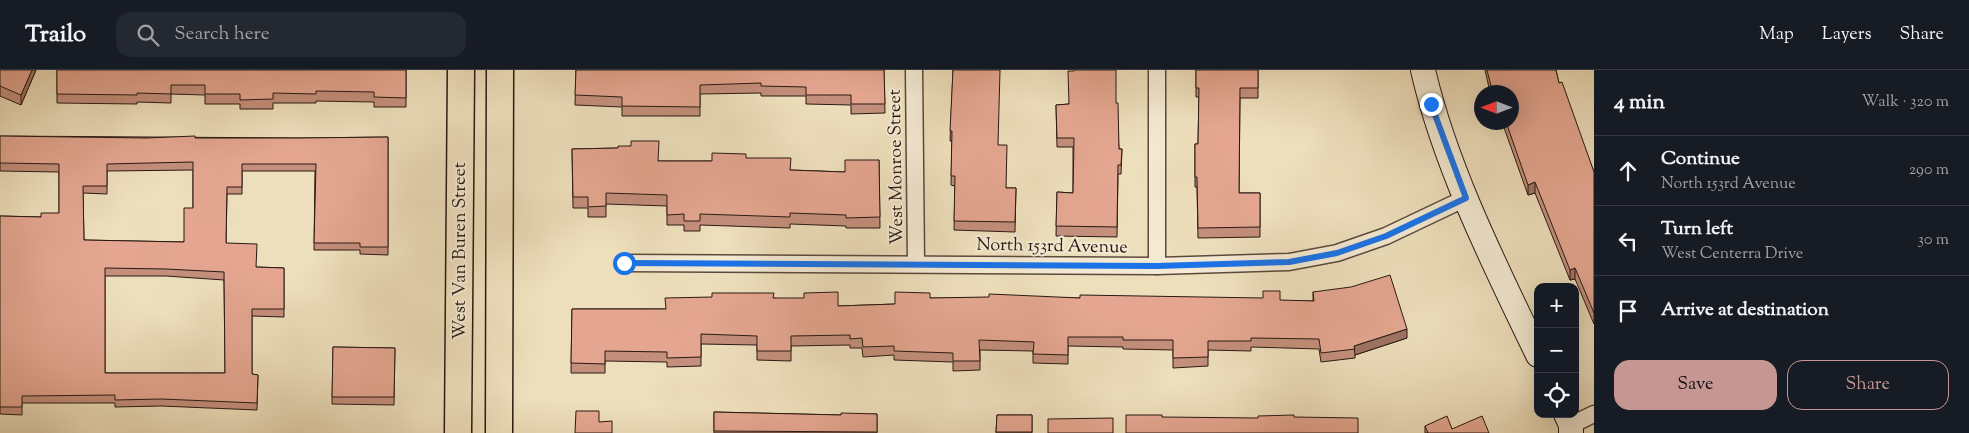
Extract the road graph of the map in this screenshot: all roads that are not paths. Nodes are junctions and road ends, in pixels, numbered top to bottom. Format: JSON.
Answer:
{"nodes":[{"id":1,"x":461,"y":70,"type":"edge"},
{"id":2,"x":500,"y":70,"type":"edge"},
{"id":3,"x":914,"y":70,"type":"edge"},
{"id":4,"x":1158,"y":70,"type":"edge"},
{"id":5,"x":1423,"y":70,"type":"edge"},
{"id":6,"x":1466,"y":198,"type":"junction"},
{"id":7,"x":624,"y":263,"type":"dead end"},
{"id":8,"x":916,"y":264,"type":"junction"},
{"id":9,"x":1157,"y":266,"type":"junction"},
{"id":10,"x":1534,"y":346,"type":"edge"},
{"id":11,"x":1594,"y":414,"type":"edge"},
{"id":12,"x":1573,"y":426,"type":"edge"},
{"id":13,"x":458,"y":433,"type":"edge"},
{"id":14,"x":499,"y":433,"type":"edge"}],
"edges":[{"from":1,"to":13,"type":"main road","name":"West Van Buren Street"},
{"from":2,"to":14,"type":"main road"},
{"from":3,"to":8,"type":"street","name":"West Monroe Street"},
{"from":4,"to":9,"type":"street"},
{"from":5,"to":6,"type":"street"},
{"from":6,"to":9,"type":"street","name":"North 153rd Avenue"},
{"from":6,"to":10,"type":"street"},
{"from":7,"to":8,"type":"street","name":"North 153rd Avenue"},
{"from":8,"to":9,"type":"street","name":"North 153rd Avenue"},
{"from":11,"to":12,"type":"street"}]}
